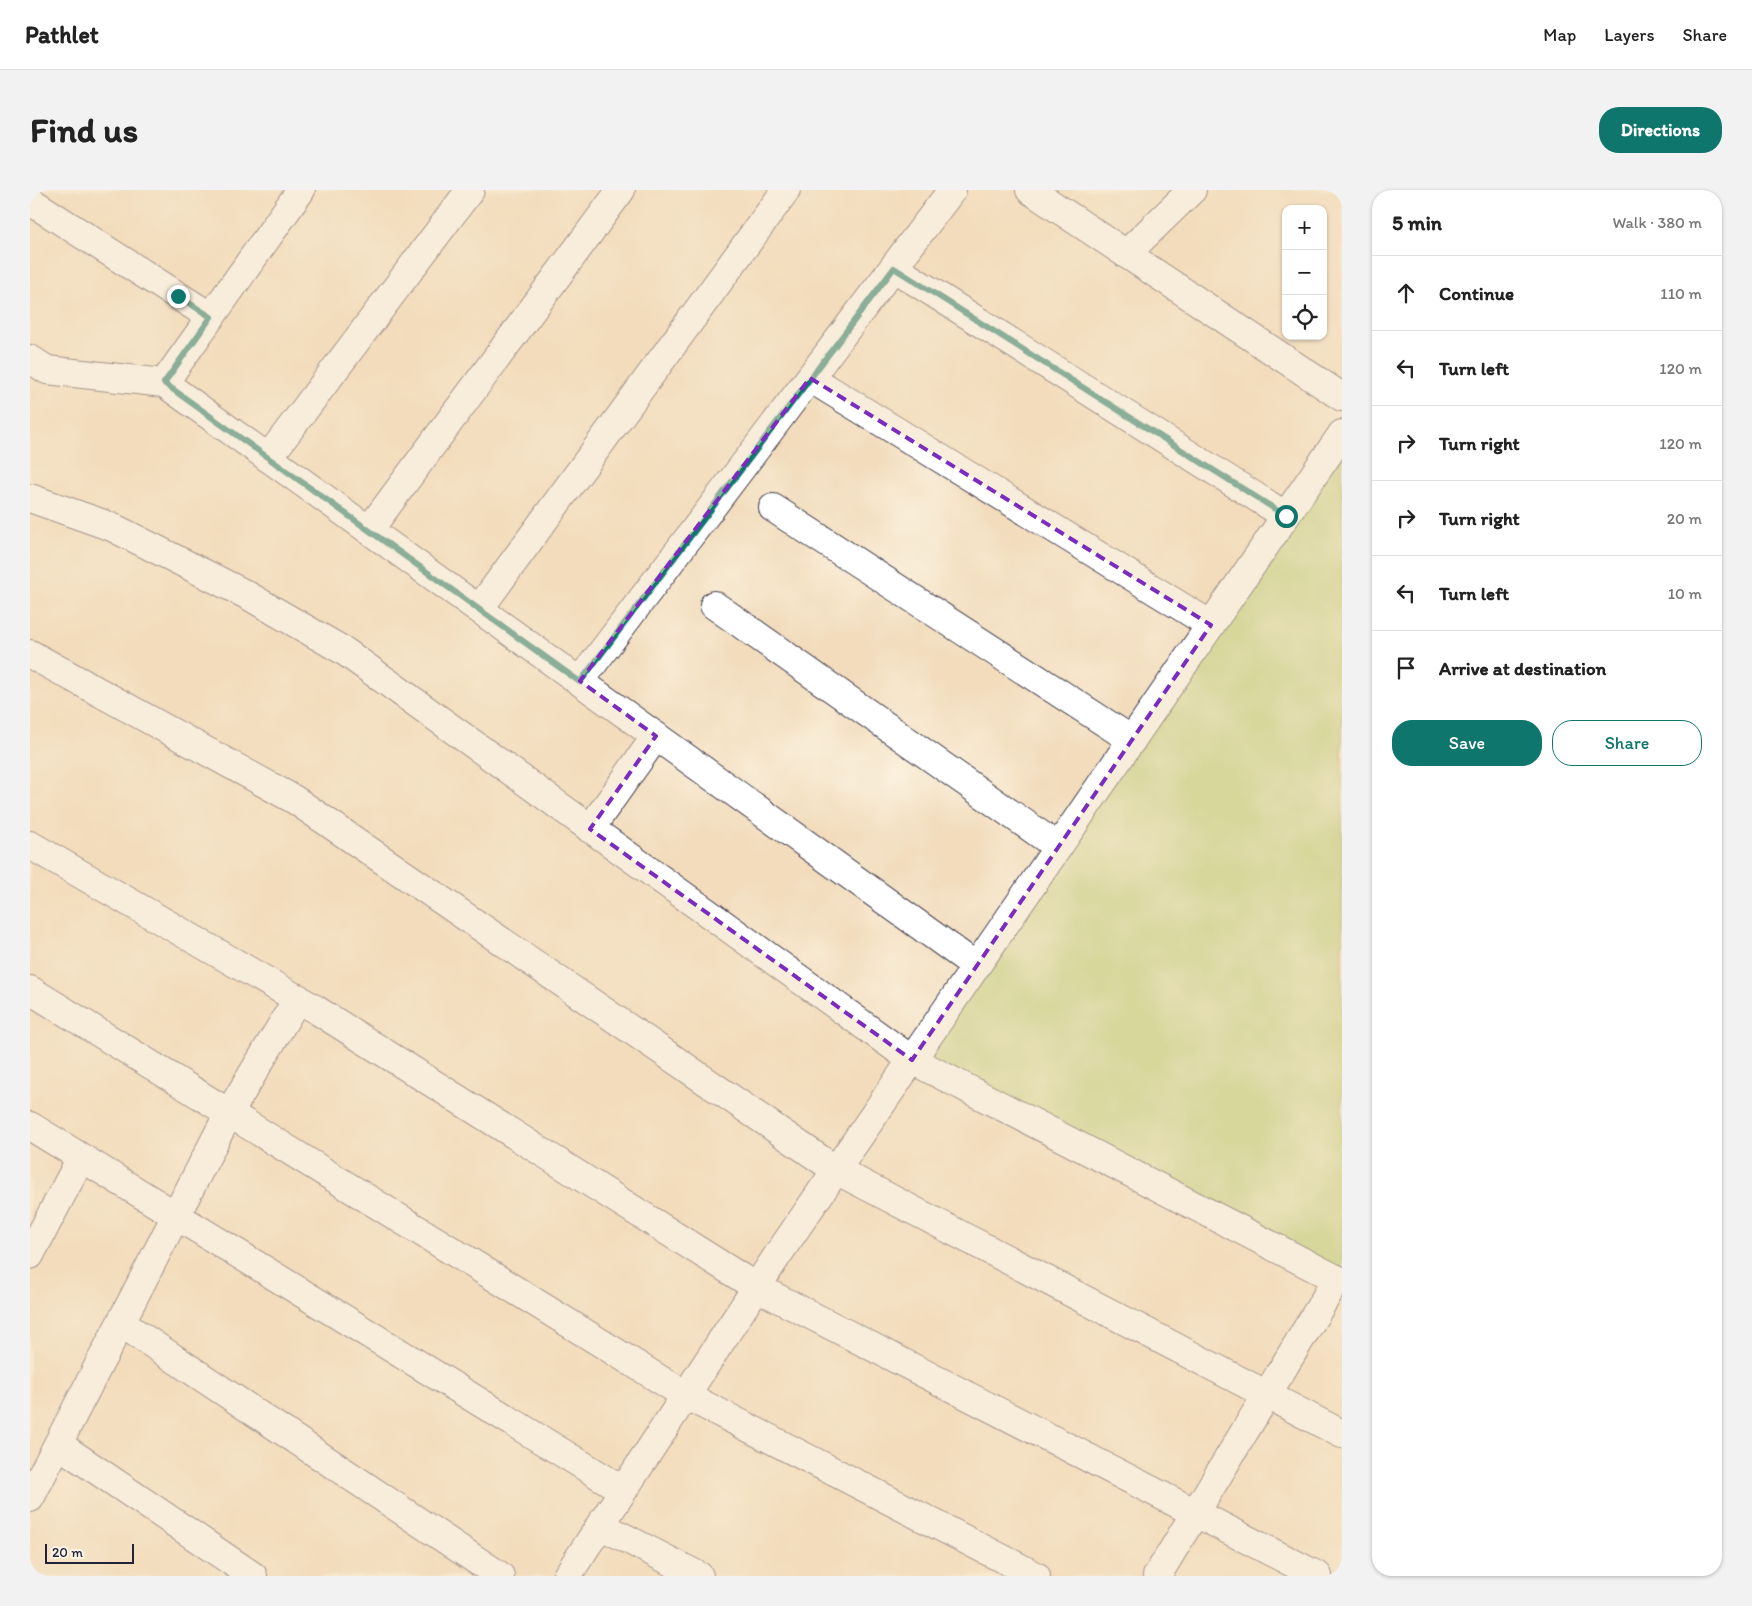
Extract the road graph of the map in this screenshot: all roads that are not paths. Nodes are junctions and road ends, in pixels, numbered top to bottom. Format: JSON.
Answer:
{"nodes":[{"id":1,"x":302,"y":190,"type":"edge"},
{"id":2,"x":470,"y":190,"type":"edge"},
{"id":3,"x":621,"y":190,"type":"edge"},
{"id":4,"x":786,"y":190,"type":"edge"},
{"id":5,"x":952,"y":190,"type":"edge"},
{"id":6,"x":1030,"y":190,"type":"edge"},
{"id":7,"x":1192,"y":190,"type":"edge"},
{"id":8,"x":30,"y":201,"type":"edge"},
{"id":9,"x":1126,"y":254,"type":"junction"},
{"id":10,"x":894,"y":268,"type":"junction"},
{"id":11,"x":211,"y":317,"type":"junction"},
{"id":12,"x":30,"y":359,"type":"edge"},
{"id":13,"x":810,"y":378,"type":"junction"},
{"id":14,"x":164,"y":383,"type":"junction"},
{"id":15,"x":1342,"y":397,"type":"edge"},
{"id":16,"x":1342,"y":434,"type":"edge"},
{"id":17,"x":268,"y":458,"type":"junction"},
{"id":18,"x":30,"y":498,"type":"edge"},
{"id":19,"x":773,"y":508,"type":"dead end"},
{"id":20,"x":1286,"y":516,"type":"junction"},
{"id":21,"x":368,"y":530,"type":"junction"},
{"id":22,"x":714,"y":605,"type":"dead end"},
{"id":23,"x":479,"y":609,"type":"junction"},
{"id":24,"x":1211,"y":625,"type":"junction"},
{"id":25,"x":30,"y":654,"type":"edge"},
{"id":26,"x":580,"y":682,"type":"junction"},
{"id":27,"x":656,"y":736,"type":"junction"},
{"id":28,"x":1132,"y":740,"type":"junction"},
{"id":29,"x":590,"y":829,"type":"junction"},
{"id":30,"x":30,"y":844,"type":"edge"},
{"id":31,"x":1058,"y":847,"type":"junction"},
{"id":32,"x":976,"y":966,"type":"junction"},
{"id":33,"x":30,"y":990,"type":"edge"},
{"id":34,"x":298,"y":998,"type":"junction"},
{"id":35,"x":912,"y":1060,"type":"junction"},
{"id":36,"x":229,"y":1113,"type":"junction"},
{"id":37,"x":30,"y":1126,"type":"edge"},
{"id":38,"x":81,"y":1158,"type":"junction"},
{"id":39,"x":836,"y":1170,"type":"junction"},
{"id":40,"x":176,"y":1216,"type":"junction"},
{"id":41,"x":30,"y":1255,"type":"edge"},
{"id":42,"x":1340,"y":1280,"type":"edge"},
{"id":43,"x":756,"y":1287,"type":"junction"},
{"id":44,"x":120,"y":1323,"type":"junction"},
{"id":45,"x":685,"y":1395,"type":"junction"},
{"id":46,"x":1267,"y":1395,"type":"junction"},
{"id":47,"x":1342,"y":1434,"type":"edge"},
{"id":48,"x":58,"y":1444,"type":"junction"},
{"id":49,"x":624,"y":1490,"type":"junction"},
{"id":50,"x":30,"y":1498,"type":"edge"},
{"id":51,"x":1195,"y":1513,"type":"junction"},
{"id":52,"x":600,"y":1525,"type":"junction"},
{"id":53,"x":253,"y":1576,"type":"edge"},
{"id":54,"x":500,"y":1576,"type":"edge"},
{"id":55,"x":567,"y":1576,"type":"edge"},
{"id":56,"x":699,"y":1576,"type":"edge"},
{"id":57,"x":1036,"y":1576,"type":"edge"},
{"id":58,"x":1157,"y":1576,"type":"edge"},
{"id":59,"x":1318,"y":1576,"type":"edge"}],
"edges":[{"from":1,"to":11,"type":"street"},
{"from":2,"to":17,"type":"street"},
{"from":3,"to":21,"type":"street"},
{"from":4,"to":23,"type":"street"},
{"from":5,"to":10,"type":"street"},
{"from":6,"to":9,"type":"street"},
{"from":7,"to":9,"type":"street"},
{"from":8,"to":11,"type":"street"},
{"from":9,"to":15,"type":"street"},
{"from":10,"to":13,"type":"street"},
{"from":10,"to":20,"type":"street"},
{"from":11,"to":14,"type":"street"},
{"from":12,"to":14,"type":"street"},
{"from":13,"to":24,"type":"street"},
{"from":13,"to":26,"type":"street"},
{"from":14,"to":17,"type":"street"},
{"from":16,"to":20,"type":"street"},
{"from":17,"to":21,"type":"street"},
{"from":18,"to":29,"type":"street"},
{"from":19,"to":28,"type":"street"},
{"from":20,"to":24,"type":"street"},
{"from":21,"to":23,"type":"street"},
{"from":22,"to":31,"type":"street"},
{"from":23,"to":26,"type":"street"},
{"from":24,"to":28,"type":"street"},
{"from":25,"to":39,"type":"street"},
{"from":26,"to":27,"type":"street"},
{"from":27,"to":29,"type":"street"},
{"from":27,"to":32,"type":"street"},
{"from":28,"to":31,"type":"street"},
{"from":29,"to":35,"type":"street"},
{"from":30,"to":34,"type":"street"},
{"from":31,"to":32,"type":"street"},
{"from":32,"to":35,"type":"street"},
{"from":33,"to":36,"type":"street"},
{"from":34,"to":36,"type":"street"},
{"from":34,"to":43,"type":"street"},
{"from":35,"to":39,"type":"street"},
{"from":35,"to":42,"type":"street"},
{"from":36,"to":40,"type":"street"},
{"from":36,"to":45,"type":"street"},
{"from":37,"to":38,"type":"street"},
{"from":38,"to":40,"type":"street"},
{"from":38,"to":41,"type":"street"},
{"from":39,"to":43,"type":"street"},
{"from":39,"to":46,"type":"street"},
{"from":40,"to":44,"type":"street"},
{"from":40,"to":49,"type":"street"},
{"from":42,"to":46,"type":"street"},
{"from":43,"to":45,"type":"street"},
{"from":43,"to":51,"type":"street"},
{"from":44,"to":48,"type":"street"},
{"from":44,"to":54,"type":"street"},
{"from":45,"to":49,"type":"street"},
{"from":45,"to":57,"type":"street"},
{"from":46,"to":47,"type":"street"},
{"from":46,"to":51,"type":"street"},
{"from":48,"to":50,"type":"street"},
{"from":48,"to":53,"type":"street"},
{"from":49,"to":52,"type":"street"},
{"from":51,"to":58,"type":"street"},
{"from":51,"to":59,"type":"street"},
{"from":52,"to":55,"type":"street"},
{"from":52,"to":56,"type":"street"}]}
